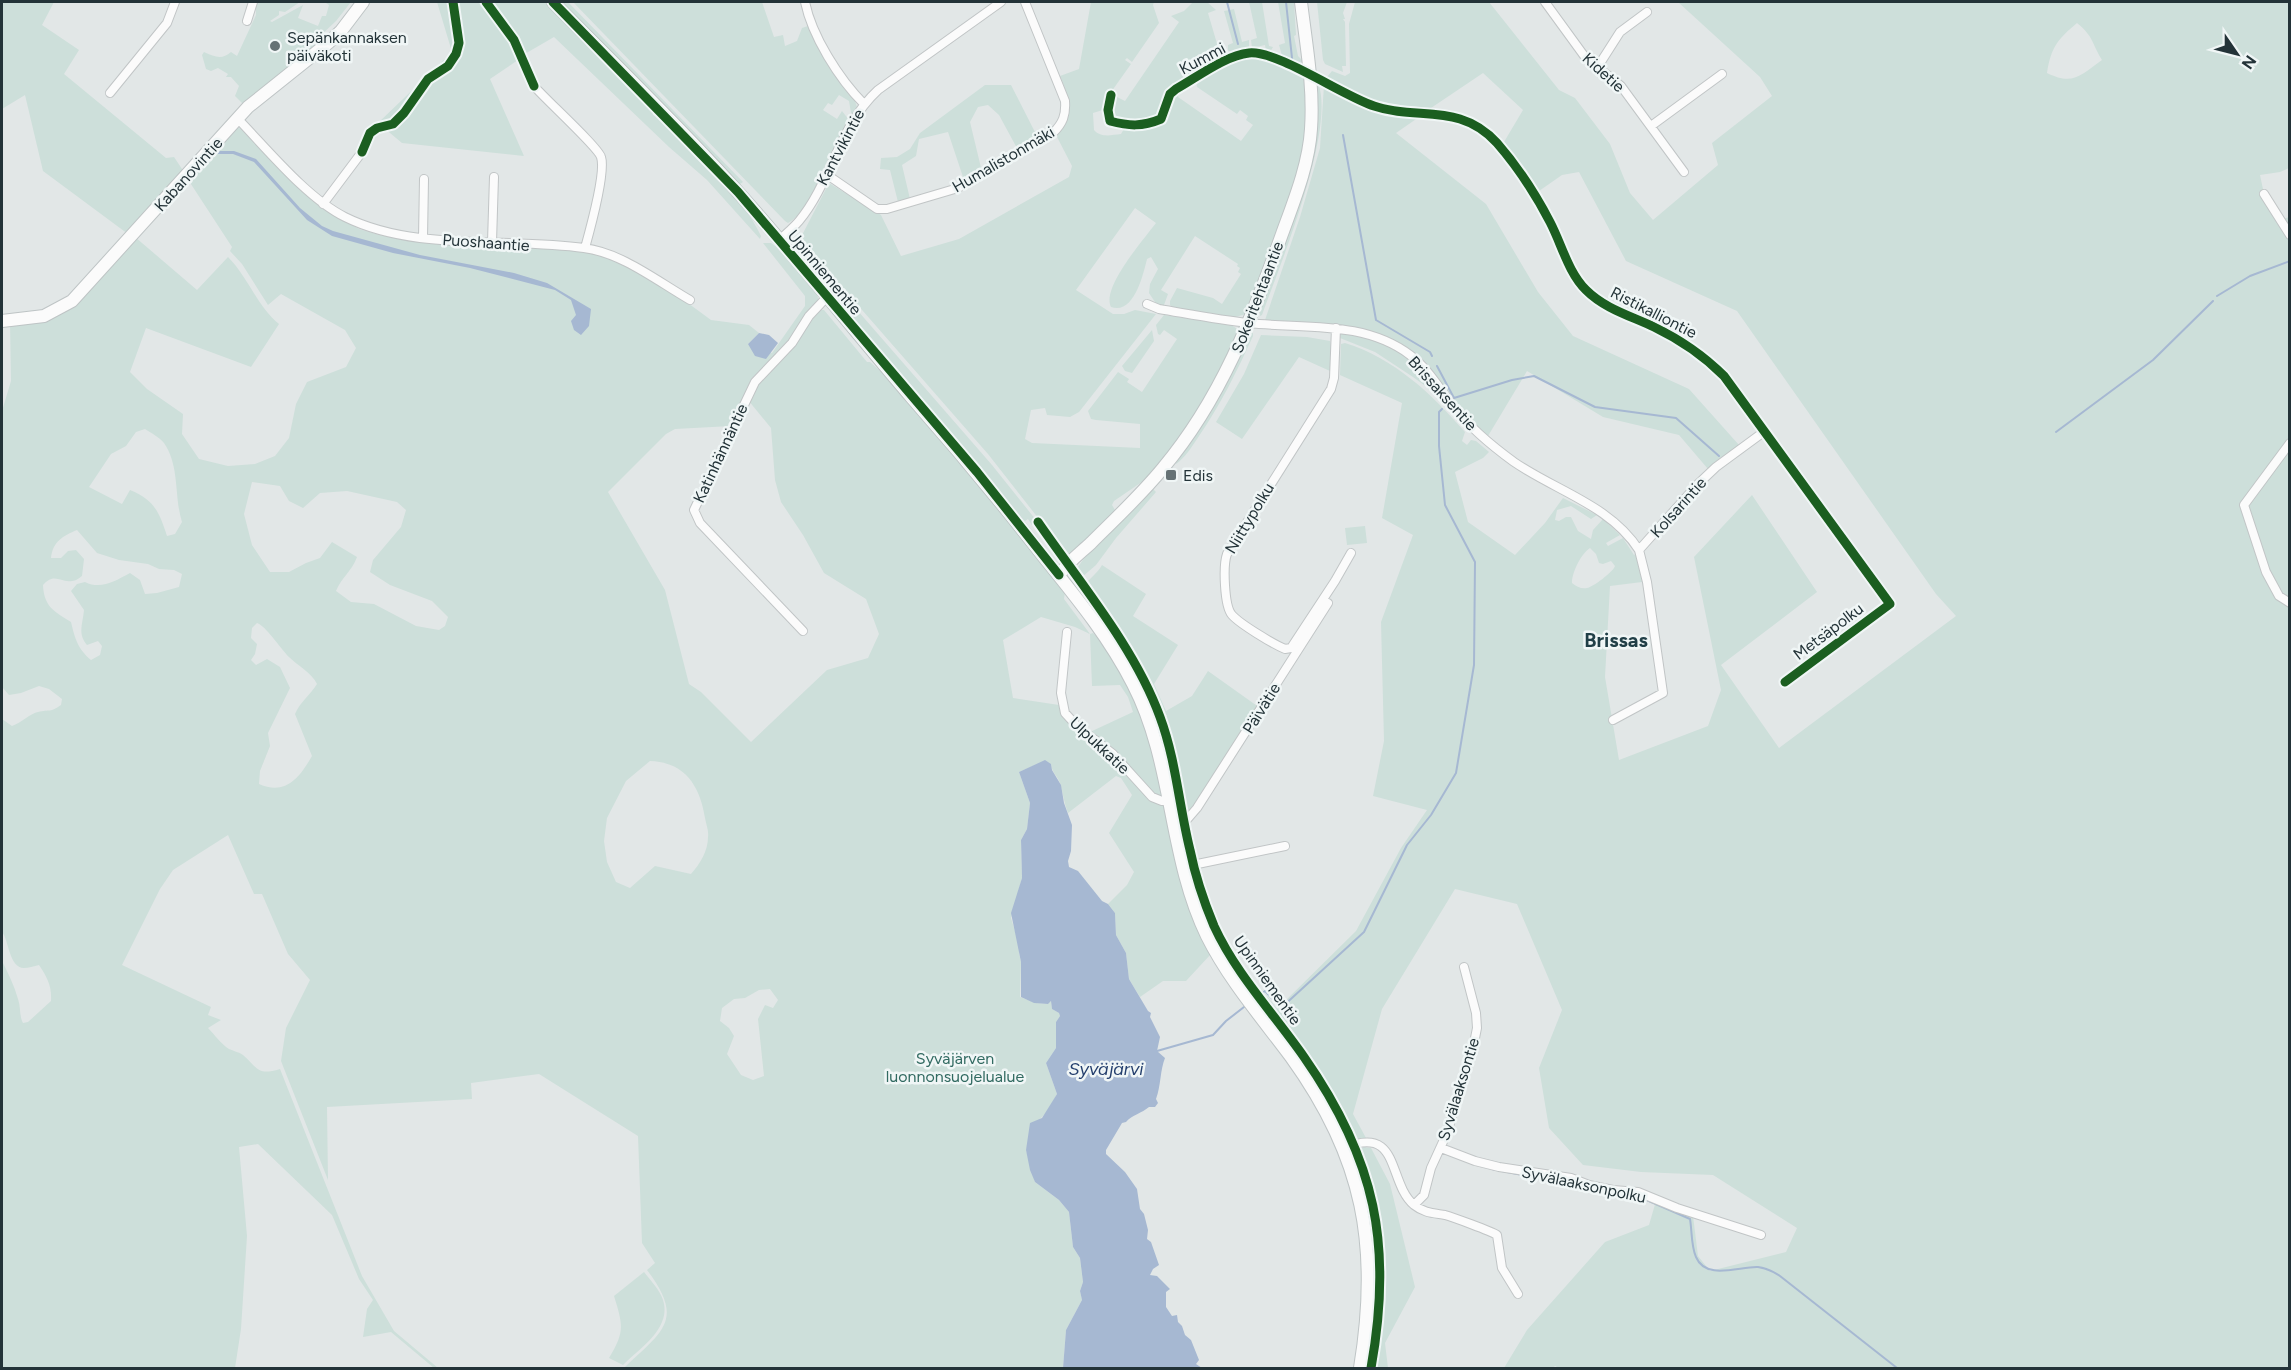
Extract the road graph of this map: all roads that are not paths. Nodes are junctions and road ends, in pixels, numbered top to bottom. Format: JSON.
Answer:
{"nodes":[{"id":1,"x":175,"y":2,"type":"edge"},
{"id":2,"x":252,"y":2,"type":"edge"},
{"id":3,"x":363,"y":2,"type":"edge"},
{"id":4,"x":553,"y":2,"type":"edge"},
{"id":5,"x":805,"y":2,"type":"edge"},
{"id":6,"x":1000,"y":2,"type":"edge"},
{"id":7,"x":1025,"y":2,"type":"edge"},
{"id":8,"x":1301,"y":2,"type":"edge"},
{"id":9,"x":1545,"y":2,"type":"edge"},
{"id":10,"x":1647,"y":12,"type":"dead end"},
{"id":11,"x":248,"y":21,"type":"dead end"},
{"id":12,"x":1597,"y":68,"type":"junction"},
{"id":13,"x":1722,"y":74,"type":"dead end"},
{"id":14,"x":1310,"y":75,"type":"junction"},
{"id":15,"x":534,"y":86,"type":"dead end"},
{"id":16,"x":110,"y":93,"type":"dead end"},
{"id":17,"x":1111,"y":95,"type":"dead end"},
{"id":18,"x":864,"y":104,"type":"junction"},
{"id":19,"x":238,"y":119,"type":"junction"},
{"id":20,"x":1651,"y":126,"type":"junction"},
{"id":21,"x":362,"y":152,"type":"dead end"},
{"id":22,"x":1684,"y":172,"type":"dead end"},
{"id":23,"x":826,"y":174,"type":"junction"},
{"id":24,"x":494,"y":177,"type":"dead end"},
{"id":25,"x":424,"y":179,"type":"dead end"},
{"id":26,"x":2264,"y":194,"type":"dead end"},
{"id":27,"x":323,"y":204,"type":"junction"},
{"id":28,"x":2289,"y":235,"type":"edge"},
{"id":29,"x":423,"y":238,"type":"junction"},
{"id":30,"x":779,"y":240,"type":"junction"},
{"id":31,"x":492,"y":242,"type":"junction"},
{"id":32,"x":585,"y":248,"type":"junction"},
{"id":33,"x":826,"y":298,"type":"junction"},
{"id":34,"x":690,"y":300,"type":"dead end"},
{"id":35,"x":1147,"y":304,"type":"dead end"},
{"id":36,"x":2,"y":321,"type":"edge"},
{"id":37,"x":1249,"y":323,"type":"junction"},
{"id":38,"x":1336,"y":328,"type":"junction"},
{"id":39,"x":1766,"y":431,"type":"junction"},
{"id":40,"x":2289,"y":443,"type":"edge"},
{"id":41,"x":1639,"y":550,"type":"junction"},
{"id":42,"x":1352,"y":553,"type":"dead end"},
{"id":43,"x":1059,"y":575,"type":"junction"},
{"id":44,"x":1335,"y":581,"type":"junction"},
{"id":45,"x":2289,"y":603,"type":"edge"},
{"id":46,"x":1890,"y":604,"type":"joint"},
{"id":47,"x":803,"y":632,"type":"dead end"},
{"id":48,"x":1067,"y":632,"type":"dead end"},
{"id":49,"x":1785,"y":682,"type":"dead end"},
{"id":50,"x":1613,"y":720,"type":"dead end"},
{"id":51,"x":1170,"y":801,"type":"junction"},
{"id":52,"x":1175,"y":829,"type":"junction"},
{"id":53,"x":1286,"y":846,"type":"dead end"},
{"id":54,"x":1184,"y":867,"type":"junction"},
{"id":55,"x":1464,"y":968,"type":"dead end"},
{"id":56,"x":1344,"y":1148,"type":"junction"},
{"id":57,"x":1441,"y":1148,"type":"junction"},
{"id":58,"x":1414,"y":1204,"type":"junction"},
{"id":59,"x":1761,"y":1235,"type":"dead end"},
{"id":60,"x":1518,"y":1294,"type":"dead end"},
{"id":61,"x":1360,"y":1368,"type":"edge"}],
"edges":[{"from":1,"to":16,"type":"street"},
{"from":2,"to":11,"type":"street"},
{"from":3,"to":19,"type":"street","name":"Kabanovintie"},
{"from":4,"to":30,"type":"street","name":"Upinniementie"},
{"from":5,"to":18,"type":"street"},
{"from":6,"to":18,"type":"street","name":"Kantvikintie"},
{"from":7,"to":23,"type":"street","name":"Humalistonmäki"},
{"from":8,"to":14,"type":"street","name":"Sokeritehtaantie"},
{"from":9,"to":12,"type":"street","name":"Kidetie"},
{"from":10,"to":12,"type":"street"},
{"from":12,"to":20,"type":"street","name":"Kidetie"},
{"from":13,"to":20,"type":"street"},
{"from":14,"to":17,"type":"street","name":"Kummi"},
{"from":14,"to":37,"type":"street","name":"Sokeritehtaantie"},
{"from":14,"to":39,"type":"street","name":"Ristikalliontie"},
{"from":15,"to":32,"type":"street"},
{"from":18,"to":23,"type":"street","name":"Kantvikintie"},
{"from":19,"to":27,"type":"street","name":"Puoshaantie"},
{"from":19,"to":36,"type":"street","name":"Kabanovintie"},
{"from":20,"to":22,"type":"street","name":"Kidetie"},
{"from":21,"to":27,"type":"street"},
{"from":23,"to":30,"type":"street","name":"Kantvikintie"},
{"from":24,"to":31,"type":"street"},
{"from":25,"to":29,"type":"street"},
{"from":26,"to":28,"type":"street"},
{"from":27,"to":29,"type":"street","name":"Puoshaantie"},
{"from":29,"to":31,"type":"street","name":"Puoshaantie"},
{"from":30,"to":33,"type":"street","name":"Upinniementie"},
{"from":31,"to":32,"type":"street","name":"Puoshaantie"},
{"from":32,"to":34,"type":"street","name":"Puoshaantie"},
{"from":33,"to":43,"type":"street","name":"Upinniementie"},
{"from":33,"to":47,"type":"street","name":"Katinhännäntie"},
{"from":35,"to":37,"type":"street","name":"Brissaksentie"},
{"from":37,"to":38,"type":"street","name":"Brissaksentie"},
{"from":37,"to":43,"type":"street","name":"Sokeritehtaantie"},
{"from":38,"to":41,"type":"street","name":"Brissaksentie"},
{"from":38,"to":44,"type":"street","name":"Niittypolku"},
{"from":39,"to":41,"type":"street","name":"Kolsarintie"},
{"from":39,"to":46,"type":"street","name":"Ristikalliontie"},
{"from":40,"to":45,"type":"street"},
{"from":41,"to":50,"type":"street","name":"Kolsarintie"},
{"from":42,"to":44,"type":"street","name":"Niittypolku"},
{"from":43,"to":51,"type":"street","name":"Upinniementie"},
{"from":44,"to":52,"type":"street","name":"Päivätie"},
{"from":46,"to":49,"type":"street","name":"Metsäpolku"},
{"from":48,"to":51,"type":"street","name":"Ulpukkatie"},
{"from":51,"to":52,"type":"street","name":"Upinniementie"},
{"from":52,"to":54,"type":"street","name":"Upinniementie"},
{"from":53,"to":54,"type":"street"},
{"from":54,"to":56,"type":"street","name":"Upinniementie"},
{"from":55,"to":57,"type":"street","name":"Syvälaaksontie"},
{"from":56,"to":58,"type":"street"},
{"from":56,"to":61,"type":"street","name":"Upinniementie"},
{"from":57,"to":58,"type":"street","name":"Syvälaaksontie"},
{"from":57,"to":59,"type":"street","name":"Syvälaaksonpolku"},
{"from":58,"to":60,"type":"street"}]}
